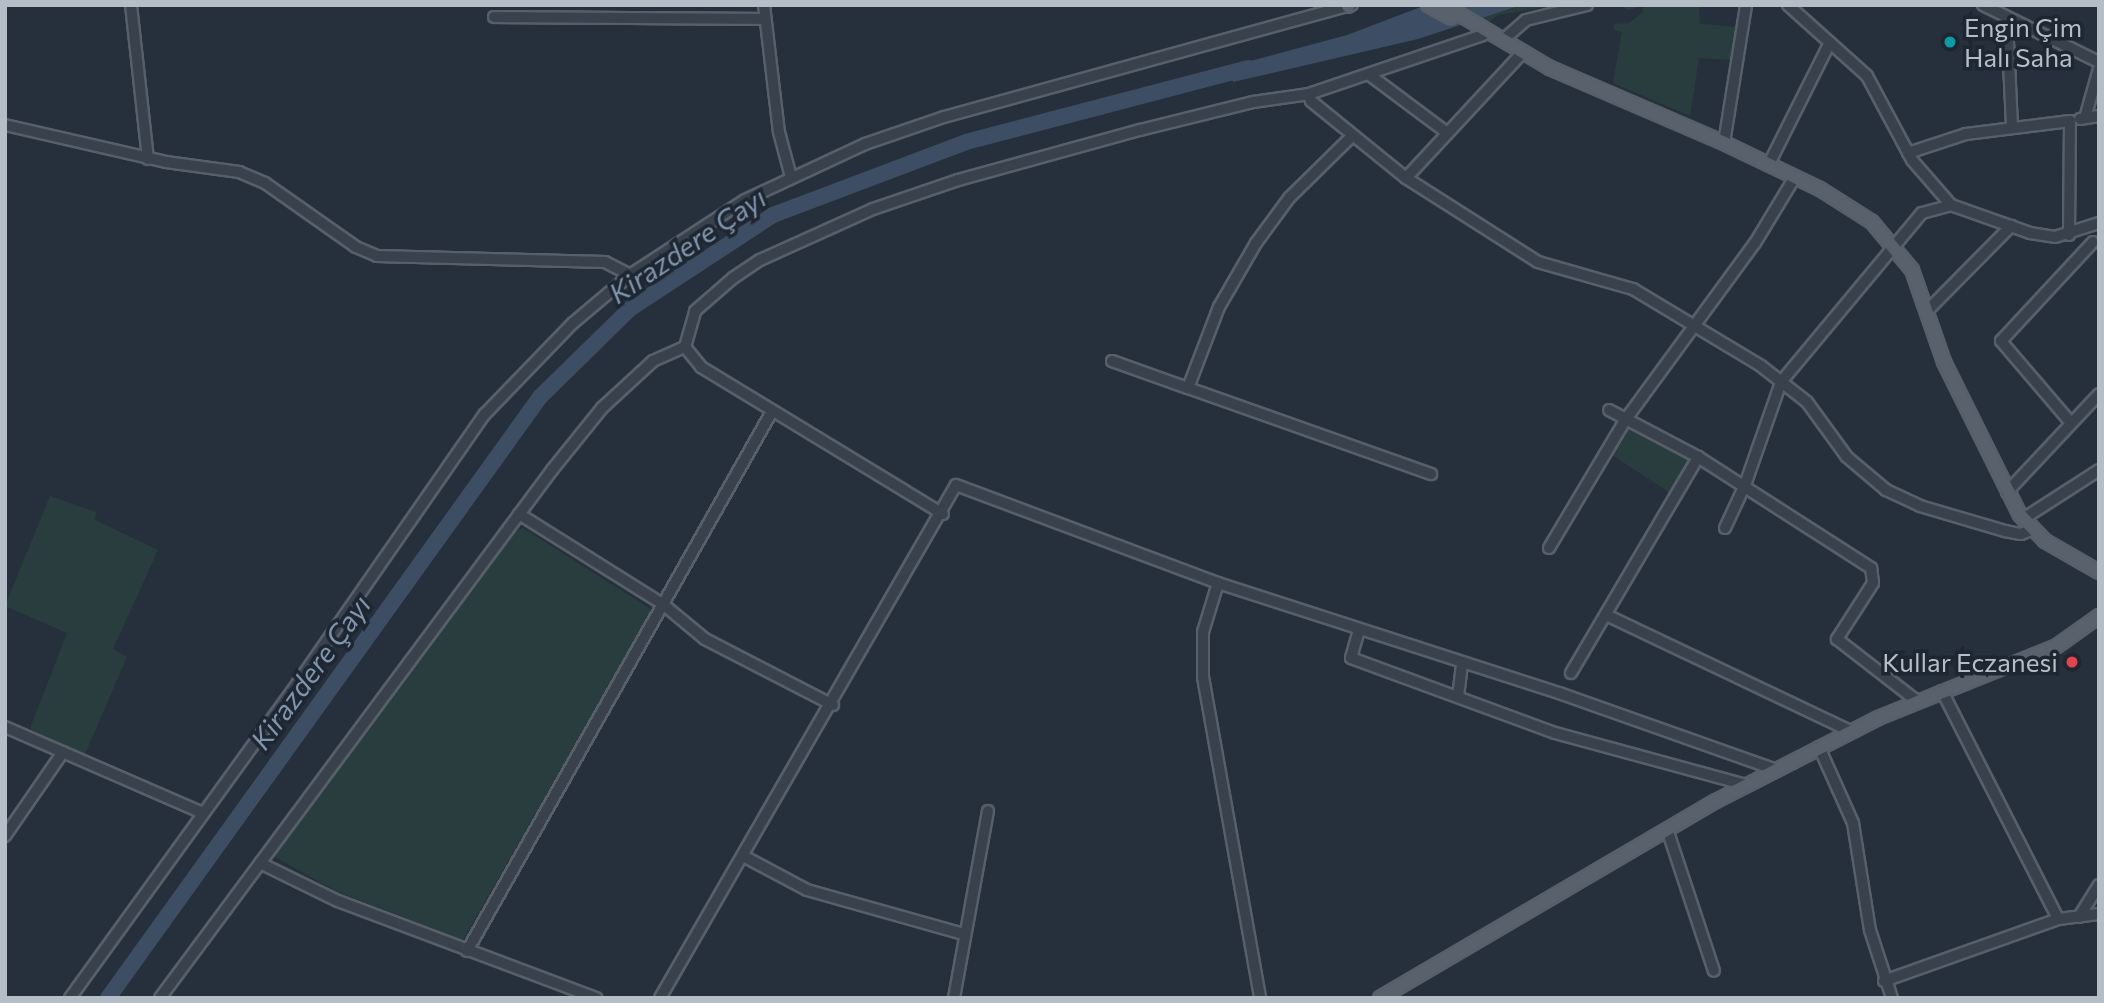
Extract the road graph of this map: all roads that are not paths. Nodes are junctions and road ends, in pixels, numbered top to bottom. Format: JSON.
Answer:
{"nodes":[{"id":1,"x":131,"y":5,"type":"edge"},
{"id":2,"x":764,"y":5,"type":"edge"},
{"id":3,"x":1428,"y":5,"type":"edge"},
{"id":4,"x":1444,"y":5,"type":"edge"},
{"id":5,"x":1587,"y":5,"type":"edge"},
{"id":6,"x":1746,"y":5,"type":"edge"},
{"id":7,"x":1788,"y":5,"type":"edge"},
{"id":8,"x":1983,"y":5,"type":"edge"},
{"id":9,"x":1350,"y":6,"type":"edge"},
{"id":10,"x":494,"y":17,"type":"dead end"},
{"id":11,"x":765,"y":19,"type":"junction"},
{"id":12,"x":2007,"y":20,"type":"junction"},
{"id":13,"x":1478,"y":29,"type":"junction"},
{"id":14,"x":1503,"y":40,"type":"junction"},
{"id":15,"x":1830,"y":42,"type":"junction"},
{"id":16,"x":1522,"y":53,"type":"junction"},
{"id":17,"x":2099,"y":62,"type":"edge"},
{"id":18,"x":2099,"y":69,"type":"edge"},
{"id":19,"x":1371,"y":76,"type":"junction"},
{"id":20,"x":1309,"y":94,"type":"junction"},
{"id":21,"x":2099,"y":116,"type":"edge"},
{"id":22,"x":2085,"y":118,"type":"junction"},
{"id":23,"x":2070,"y":121,"type":"junction"},
{"id":24,"x":5,"y":125,"type":"edge"},
{"id":25,"x":2012,"y":125,"type":"junction"},
{"id":26,"x":1446,"y":132,"type":"junction"},
{"id":27,"x":1350,"y":137,"type":"junction"},
{"id":28,"x":1724,"y":143,"type":"junction"},
{"id":29,"x":1908,"y":153,"type":"junction"},
{"id":30,"x":148,"y":159,"type":"junction"},
{"id":31,"x":1769,"y":164,"type":"junction"},
{"id":32,"x":791,"y":177,"type":"junction"},
{"id":33,"x":1795,"y":177,"type":"junction"},
{"id":34,"x":1406,"y":178,"type":"junction"},
{"id":35,"x":1951,"y":205,"type":"junction"},
{"id":36,"x":2099,"y":223,"type":"edge"},
{"id":37,"x":2011,"y":226,"type":"junction"},
{"id":38,"x":2082,"y":232,"type":"junction"},
{"id":39,"x":2069,"y":235,"type":"junction"},
{"id":40,"x":1895,"y":245,"type":"junction"},
{"id":41,"x":2096,"y":245,"type":"edge"},
{"id":42,"x":630,"y":275,"type":"junction"},
{"id":43,"x":1928,"y":309,"type":"junction"},
{"id":44,"x":1696,"y":326,"type":"junction"},
{"id":45,"x":685,"y":347,"type":"junction"},
{"id":46,"x":1112,"y":360,"type":"dead end"},
{"id":47,"x":1782,"y":382,"type":"junction"},
{"id":48,"x":1188,"y":388,"type":"junction"},
{"id":49,"x":2099,"y":394,"type":"edge"},
{"id":50,"x":1609,"y":410,"type":"dead end"},
{"id":51,"x":771,"y":413,"type":"junction"},
{"id":52,"x":1626,"y":419,"type":"junction"},
{"id":53,"x":2071,"y":423,"type":"junction"},
{"id":54,"x":1698,"y":457,"type":"junction"},
{"id":55,"x":2099,"y":470,"type":"edge"},
{"id":56,"x":1432,"y":474,"type":"dead end"},
{"id":57,"x":1745,"y":485,"type":"junction"},
{"id":58,"x":2007,"y":492,"type":"junction"},
{"id":59,"x":519,"y":514,"type":"junction"},
{"id":60,"x":943,"y":514,"type":"junction"},
{"id":61,"x":2023,"y":519,"type":"junction"},
{"id":62,"x":1725,"y":528,"type":"dead end"},
{"id":63,"x":2031,"y":530,"type":"junction"},
{"id":64,"x":1549,"y":548,"type":"dead end"},
{"id":65,"x":2099,"y":572,"type":"edge"},
{"id":66,"x":1218,"y":583,"type":"junction"},
{"id":67,"x":664,"y":605,"type":"junction"},
{"id":68,"x":1606,"y":615,"type":"junction"},
{"id":69,"x":2099,"y":616,"type":"edge"},
{"id":70,"x":1359,"y":630,"type":"junction"},
{"id":71,"x":1462,"y":663,"type":"junction"},
{"id":72,"x":1571,"y":673,"type":"dead end"},
{"id":73,"x":1942,"y":691,"type":"junction"},
{"id":74,"x":1458,"y":697,"type":"junction"},
{"id":75,"x":1917,"y":701,"type":"junction"},
{"id":76,"x":833,"y":705,"type":"junction"},
{"id":77,"x":5,"y":727,"type":"edge"},
{"id":78,"x":1850,"y":731,"type":"junction"},
{"id":79,"x":1819,"y":747,"type":"junction"},
{"id":80,"x":63,"y":752,"type":"junction"},
{"id":81,"x":1776,"y":770,"type":"junction"},
{"id":82,"x":1747,"y":785,"type":"junction"},
{"id":83,"x":988,"y":811,"type":"dead end"},
{"id":84,"x":203,"y":813,"type":"junction"},
{"id":85,"x":1668,"y":832,"type":"junction"},
{"id":86,"x":5,"y":836,"type":"edge"},
{"id":87,"x":745,"y":857,"type":"junction"},
{"id":88,"x":260,"y":863,"type":"junction"},
{"id":89,"x":2099,"y":884,"type":"edge"},
{"id":90,"x":2099,"y":914,"type":"edge"},
{"id":91,"x":2079,"y":917,"type":"junction"},
{"id":92,"x":2058,"y":919,"type":"junction"},
{"id":93,"x":964,"y":934,"type":"junction"},
{"id":94,"x":467,"y":951,"type":"junction"},
{"id":95,"x":1714,"y":971,"type":"dead end"},
{"id":96,"x":1884,"y":981,"type":"junction"},
{"id":97,"x":70,"y":998,"type":"edge"},
{"id":98,"x":160,"y":998,"type":"edge"},
{"id":99,"x":596,"y":998,"type":"edge"},
{"id":100,"x":660,"y":998,"type":"edge"},
{"id":101,"x":954,"y":998,"type":"edge"},
{"id":102,"x":1259,"y":998,"type":"edge"},
{"id":103,"x":1380,"y":998,"type":"edge"},
{"id":104,"x":1892,"y":998,"type":"edge"}],
"edges":[{"from":1,"to":30,"type":"street"},
{"from":2,"to":11,"type":"street"},
{"from":3,"to":13,"type":"main road"},
{"from":4,"to":13,"type":"main road"},
{"from":5,"to":14,"type":"street"},
{"from":6,"to":28,"type":"street"},
{"from":7,"to":15,"type":"street"},
{"from":8,"to":12,"type":"street"},
{"from":9,"to":32,"type":"street"},
{"from":10,"to":11,"type":"street"},
{"from":11,"to":32,"type":"street"},
{"from":12,"to":17,"type":"street"},
{"from":12,"to":25,"type":"street"},
{"from":13,"to":14,"type":"main road"},
{"from":13,"to":19,"type":"street"},
{"from":14,"to":16,"type":"main road"},
{"from":15,"to":29,"type":"street"},
{"from":15,"to":31,"type":"street"},
{"from":16,"to":26,"type":"street"},
{"from":16,"to":28,"type":"main road"},
{"from":18,"to":22,"type":"street"},
{"from":19,"to":20,"type":"street"},
{"from":19,"to":26,"type":"street"},
{"from":20,"to":27,"type":"street"},
{"from":20,"to":45,"type":"street"},
{"from":21,"to":22,"type":"street"},
{"from":22,"to":23,"type":"street"},
{"from":23,"to":25,"type":"street"},
{"from":23,"to":39,"type":"street"},
{"from":24,"to":30,"type":"street"},
{"from":25,"to":29,"type":"street"},
{"from":26,"to":34,"type":"street"},
{"from":27,"to":34,"type":"street"},
{"from":27,"to":48,"type":"street"},
{"from":28,"to":31,"type":"main road"},
{"from":29,"to":35,"type":"street"},
{"from":30,"to":42,"type":"street"},
{"from":31,"to":33,"type":"main road"},
{"from":32,"to":42,"type":"street"},
{"from":33,"to":40,"type":"main road"},
{"from":33,"to":44,"type":"street"},
{"from":34,"to":44,"type":"street"},
{"from":35,"to":37,"type":"street"},
{"from":35,"to":40,"type":"street"},
{"from":36,"to":38,"type":"street"},
{"from":37,"to":39,"type":"street"},
{"from":37,"to":43,"type":"street"},
{"from":38,"to":39,"type":"street"},
{"from":38,"to":41,"type":"street"},
{"from":40,"to":43,"type":"main road"},
{"from":40,"to":47,"type":"street"},
{"from":41,"to":53,"type":"street"},
{"from":42,"to":84,"type":"street"},
{"from":43,"to":58,"type":"main road"},
{"from":44,"to":47,"type":"street"},
{"from":44,"to":52,"type":"street"},
{"from":45,"to":51,"type":"street"},
{"from":45,"to":59,"type":"street"},
{"from":46,"to":48,"type":"street"},
{"from":47,"to":57,"type":"street"},
{"from":47,"to":63,"type":"street"},
{"from":48,"to":56,"type":"street"},
{"from":49,"to":53,"type":"street"},
{"from":50,"to":52,"type":"street"},
{"from":51,"to":60,"type":"street"},
{"from":51,"to":67,"type":"street"},
{"from":52,"to":54,"type":"street"},
{"from":52,"to":64,"type":"street"},
{"from":53,"to":58,"type":"street"},
{"from":54,"to":57,"type":"street"},
{"from":54,"to":68,"type":"street"},
{"from":55,"to":61,"type":"street"},
{"from":57,"to":62,"type":"street"},
{"from":57,"to":75,"type":"street"},
{"from":58,"to":61,"type":"main road"},
{"from":59,"to":67,"type":"street"},
{"from":59,"to":88,"type":"street"},
{"from":60,"to":66,"type":"street"},
{"from":60,"to":76,"type":"street"},
{"from":61,"to":63,"type":"main road"},
{"from":63,"to":65,"type":"main road"},
{"from":66,"to":70,"type":"street"},
{"from":66,"to":102,"type":"street"},
{"from":67,"to":76,"type":"street"},
{"from":67,"to":94,"type":"street"},
{"from":68,"to":72,"type":"street"},
{"from":68,"to":78,"type":"street"},
{"from":69,"to":73,"type":"main road"},
{"from":70,"to":71,"type":"street"},
{"from":70,"to":74,"type":"street"},
{"from":71,"to":74,"type":"street"},
{"from":71,"to":81,"type":"street"},
{"from":73,"to":75,"type":"main road"},
{"from":73,"to":92,"type":"street"},
{"from":74,"to":82,"type":"street"},
{"from":75,"to":78,"type":"main road"},
{"from":76,"to":87,"type":"street"},
{"from":77,"to":80,"type":"street"},
{"from":78,"to":79,"type":"main road"},
{"from":79,"to":81,"type":"main road"},
{"from":79,"to":96,"type":"street"},
{"from":80,"to":84,"type":"street"},
{"from":80,"to":86,"type":"street"},
{"from":81,"to":82,"type":"main road"},
{"from":82,"to":85,"type":"main road"},
{"from":83,"to":93,"type":"street"},
{"from":84,"to":97,"type":"street"},
{"from":85,"to":95,"type":"street"},
{"from":85,"to":103,"type":"main road"},
{"from":87,"to":93,"type":"street"},
{"from":87,"to":100,"type":"street"},
{"from":88,"to":94,"type":"street"},
{"from":88,"to":98,"type":"street"},
{"from":89,"to":91,"type":"street"},
{"from":90,"to":91,"type":"street"},
{"from":91,"to":92,"type":"street"},
{"from":92,"to":96,"type":"street"},
{"from":93,"to":101,"type":"street"},
{"from":94,"to":99,"type":"street"},
{"from":96,"to":104,"type":"street"}]}
